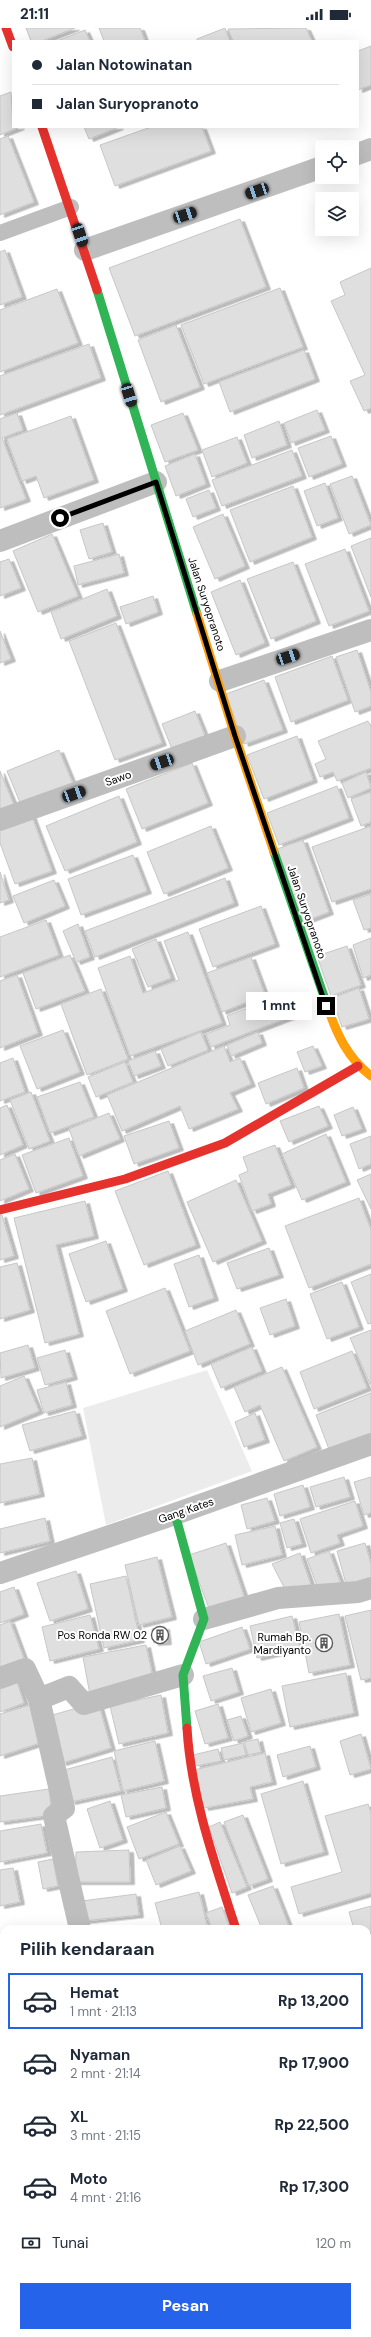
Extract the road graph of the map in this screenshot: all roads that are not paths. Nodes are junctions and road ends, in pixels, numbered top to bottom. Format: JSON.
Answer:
{"nodes":[{"id":1,"x":6,"y":28,"type":"edge"},
{"id":2,"x":12,"y":44,"type":"edge"},
{"id":3,"x":42,"y":128,"type":"edge"},
{"id":4,"x":371,"y":149,"type":"edge"},
{"id":5,"x":359,"y":153,"type":"edge"},
{"id":6,"x":315,"y":169,"type":"edge"},
{"id":7,"x":71,"y":207,"type":"junction"},
{"id":8,"x":0,"y":233,"type":"edge"},
{"id":9,"x":85,"y":250,"type":"junction"},
{"id":10,"x":156,"y":482,"type":"junction"},
{"id":11,"x":0,"y":541,"type":"edge"},
{"id":12,"x":371,"y":630,"type":"edge"},
{"id":13,"x":220,"y":681,"type":"junction"},
{"id":14,"x":235,"y":736,"type":"junction"},
{"id":15,"x":0,"y":820,"type":"edge"},
{"id":16,"x":358,"y":1066,"type":"junction"},
{"id":17,"x":371,"y":1076,"type":"edge"},
{"id":18,"x":0,"y":1210,"type":"edge"},
{"id":19,"x":371,"y":1444,"type":"edge"},
{"id":20,"x":175,"y":1514,"type":"junction"},
{"id":21,"x":0,"y":1572,"type":"edge"},
{"id":22,"x":371,"y":1588,"type":"edge"},
{"id":23,"x":204,"y":1619,"type":"junction"},
{"id":24,"x":183,"y":1675,"type":"junction"},
{"id":25,"x":0,"y":1678,"type":"edge"},
{"id":26,"x":38,"y":1699,"type":"junction"},
{"id":27,"x":79,"y":1925,"type":"edge"},
{"id":28,"x":235,"y":1925,"type":"edge"}],
"edges":[{"from":1,"to":2,"type":"main road"},
{"from":3,"to":7,"type":"main road","name":"Jalan Suryopranoto"},
{"from":4,"to":5,"type":"street"},
{"from":6,"to":9,"type":"street"},
{"from":7,"to":8,"type":"lane"},
{"from":7,"to":9,"type":"main road","name":"Jalan Suryopranoto"},
{"from":9,"to":10,"type":"main road","name":"Jalan Suryopranoto"},
{"from":10,"to":11,"type":"street"},
{"from":10,"to":13,"type":"main road","name":"Jalan Suryopranoto"},
{"from":12,"to":13,"type":"street"},
{"from":13,"to":14,"type":"main road","name":"Jalan Suryopranoto"},
{"from":14,"to":15,"type":"street","name":"Sawo"},
{"from":14,"to":16,"type":"main road","name":"Jalan Suryopranoto"},
{"from":16,"to":17,"type":"main road","name":"Jalan Suryopranoto"},
{"from":16,"to":18,"type":"main road"},
{"from":19,"to":20,"type":"street","name":"Gang Kates"},
{"from":20,"to":21,"type":"street","name":"Gang Kates"},
{"from":20,"to":23,"type":"main road"},
{"from":22,"to":23,"type":"street"},
{"from":23,"to":24,"type":"main road"},
{"from":24,"to":26,"type":"street"},
{"from":24,"to":28,"type":"main road"},
{"from":25,"to":26,"type":"street"},
{"from":26,"to":27,"type":"street"}]}
